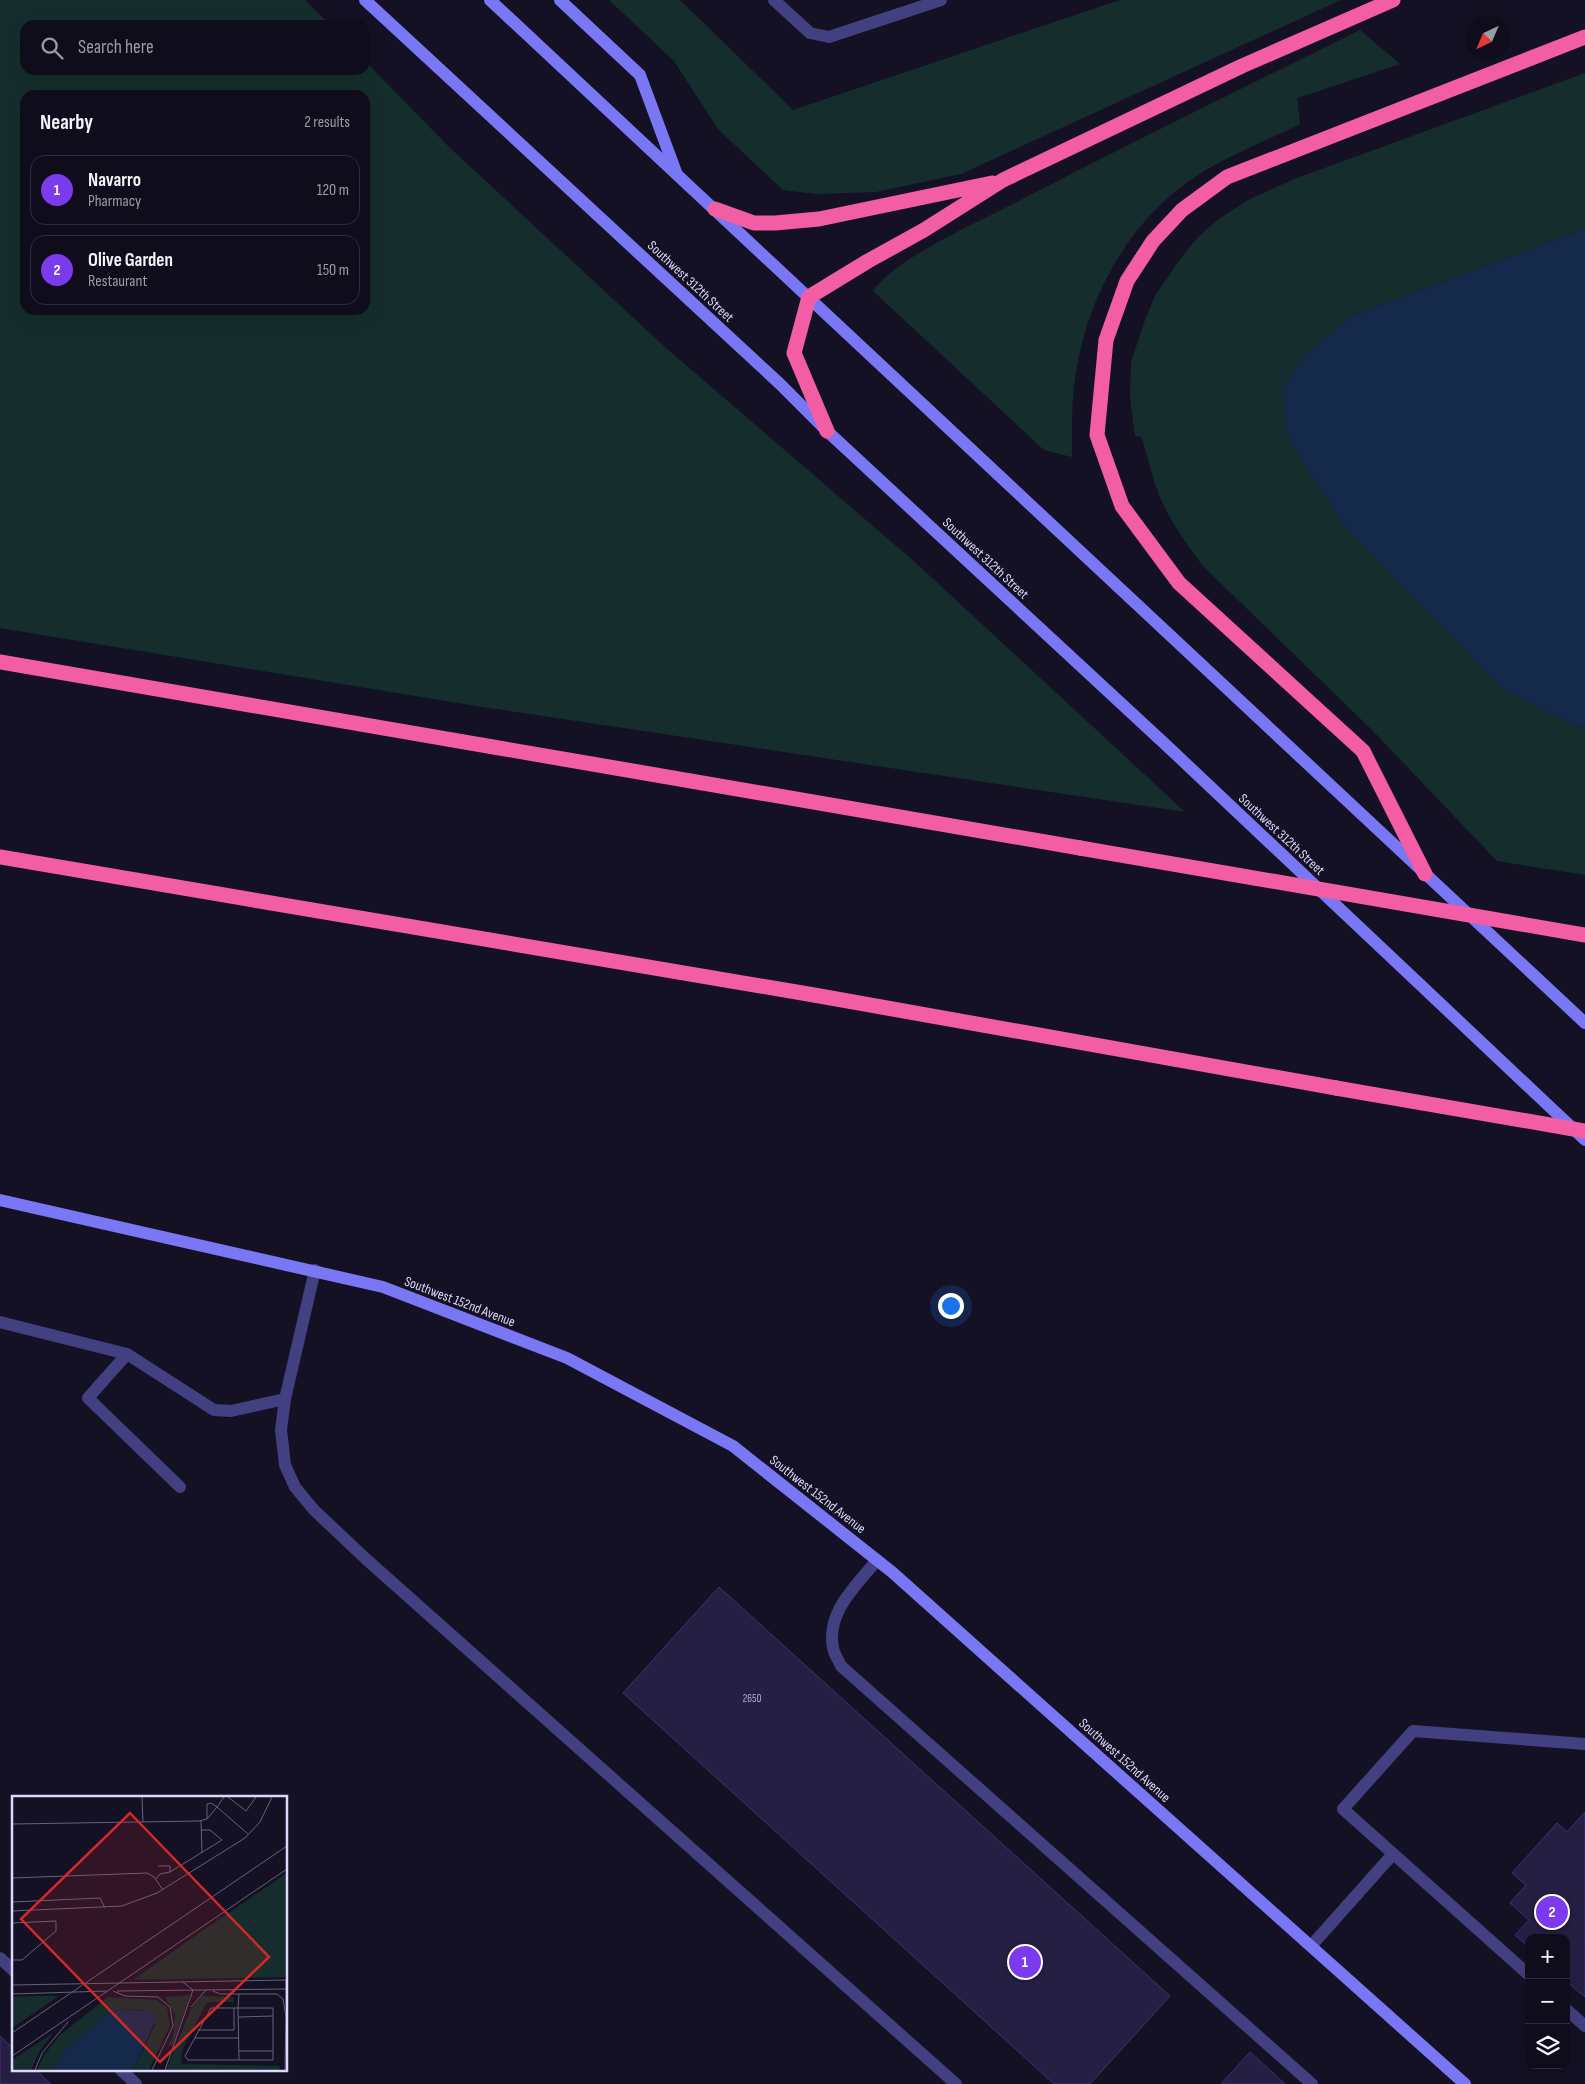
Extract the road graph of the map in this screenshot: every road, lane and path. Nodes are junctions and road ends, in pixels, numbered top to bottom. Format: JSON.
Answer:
{"nodes":[{"id":1,"x":365,"y":0,"type":"edge"},
{"id":2,"x":490,"y":0,"type":"edge"},
{"id":3,"x":560,"y":0,"type":"edge"},
{"id":4,"x":774,"y":0,"type":"edge"},
{"id":5,"x":941,"y":0,"type":"edge"},
{"id":6,"x":1392,"y":0,"type":"edge"},
{"id":7,"x":1585,"y":37,"type":"edge"},
{"id":8,"x":677,"y":175,"type":"junction"},
{"id":9,"x":1003,"y":180,"type":"junction"},
{"id":10,"x":715,"y":209,"type":"junction"},
{"id":11,"x":809,"y":298,"type":"junction"},
{"id":12,"x":827,"y":431,"type":"junction"},
{"id":13,"x":0,"y":662,"type":"edge"},
{"id":14,"x":0,"y":857,"type":"edge"},
{"id":15,"x":1425,"y":874,"type":"junction"},
{"id":16,"x":1585,"y":935,"type":"edge"},
{"id":17,"x":1585,"y":1023,"type":"edge"},
{"id":18,"x":1585,"y":1131,"type":"edge"},
{"id":19,"x":1585,"y":1140,"type":"edge"},
{"id":20,"x":0,"y":1200,"type":"edge"},
{"id":21,"x":315,"y":1270,"type":"junction"},
{"id":22,"x":0,"y":1322,"type":"edge"},
{"id":23,"x":127,"y":1354,"type":"junction"},
{"id":24,"x":285,"y":1399,"type":"junction"},
{"id":25,"x":180,"y":1487,"type":"dead end"},
{"id":26,"x":877,"y":1560,"type":"junction"},
{"id":27,"x":1585,"y":1744,"type":"edge"},
{"id":28,"x":1393,"y":1854,"type":"junction"},
{"id":29,"x":1311,"y":1946,"type":"junction"},
{"id":30,"x":0,"y":1958,"type":"edge"},
{"id":31,"x":12,"y":1968,"type":"edge"},
{"id":32,"x":1525,"y":1971,"type":"edge"},
{"id":33,"x":1570,"y":2013,"type":"edge"},
{"id":34,"x":1585,"y":2026,"type":"edge"},
{"id":35,"x":123,"y":2072,"type":"edge"},
{"id":36,"x":136,"y":2084,"type":"edge"},
{"id":37,"x":956,"y":2084,"type":"edge"},
{"id":38,"x":1312,"y":2084,"type":"edge"},
{"id":39,"x":1465,"y":2084,"type":"edge"}],
"edges":[{"from":1,"to":12,"type":"main road","name":"Southwest 312th Street"},
{"from":2,"to":8,"type":"main road"},
{"from":3,"to":8,"type":"main road"},
{"from":4,"to":5,"type":"lane"},
{"from":6,"to":9,"type":"highway"},
{"from":7,"to":15,"type":"highway"},
{"from":8,"to":10,"type":"main road"},
{"from":9,"to":10,"type":"highway"},
{"from":9,"to":11,"type":"highway"},
{"from":10,"to":11,"type":"main road"},
{"from":11,"to":12,"type":"highway"},
{"from":11,"to":15,"type":"main road"},
{"from":12,"to":19,"type":"main road","name":"Southwest 312th Street"},
{"from":13,"to":16,"type":"highway","bridge":true},
{"from":14,"to":18,"type":"highway","bridge":true},
{"from":15,"to":17,"type":"main road"},
{"from":20,"to":21,"type":"main road","name":"Southwest 152nd Avenue"},
{"from":21,"to":24,"type":"lane"},
{"from":21,"to":26,"type":"main road","name":"Southwest 152nd Avenue"},
{"from":22,"to":23,"type":"lane"},
{"from":23,"to":24,"type":"lane"},
{"from":23,"to":25,"type":"lane"},
{"from":24,"to":37,"type":"lane"},
{"from":26,"to":29,"type":"main road","name":"Southwest 152nd Avenue"},
{"from":26,"to":38,"type":"lane"},
{"from":27,"to":28,"type":"lane"},
{"from":28,"to":29,"type":"lane"},
{"from":28,"to":32,"type":"lane"},
{"from":29,"to":39,"type":"main road","name":"Southwest 152nd Avenue"},
{"from":30,"to":31,"type":"lane"},
{"from":33,"to":34,"type":"lane"},
{"from":35,"to":36,"type":"lane"}]}
